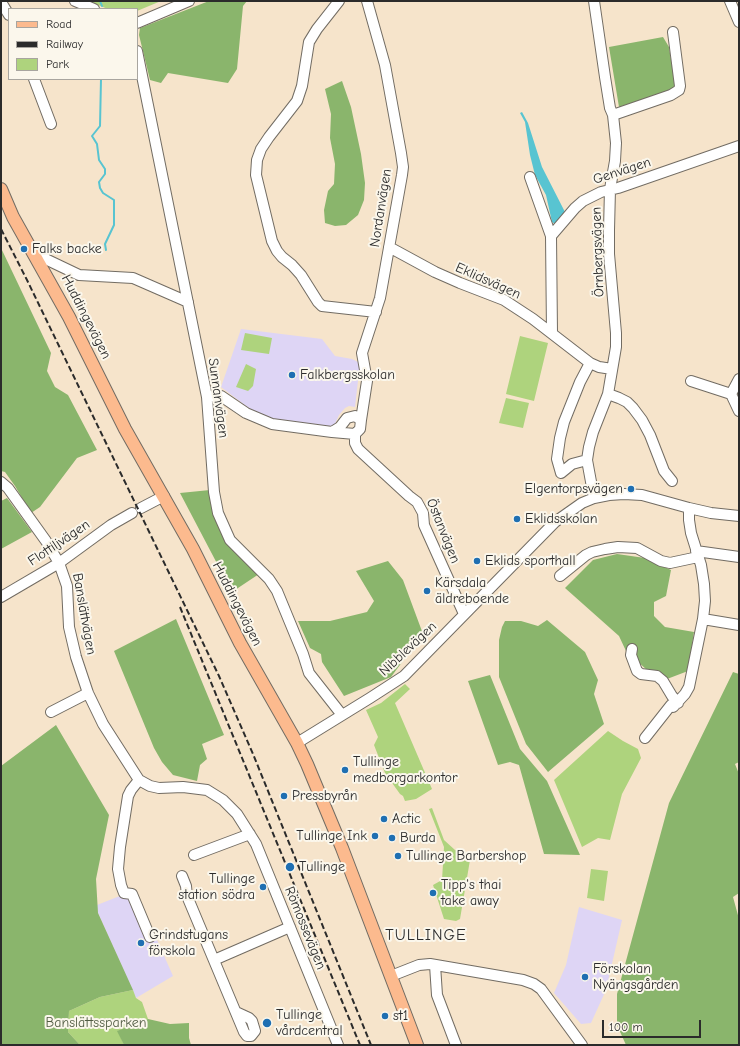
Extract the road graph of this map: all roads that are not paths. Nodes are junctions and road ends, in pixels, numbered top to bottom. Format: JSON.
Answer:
{"nodes":[{"id":1,"x":75,"y":1,"type":"edge"},
{"id":2,"x":189,"y":1,"type":"edge"},
{"id":3,"x":339,"y":1,"type":"edge"},
{"id":4,"x":367,"y":1,"type":"edge"},
{"id":5,"x":594,"y":1,"type":"edge"},
{"id":6,"x":730,"y":1,"type":"edge"},
{"id":7,"x":1,"y":2,"type":"edge"},
{"id":8,"x":92,"y":8,"type":"edge"},
{"id":9,"x":8,"y":13,"type":"edge"},
{"id":10,"x":739,"y":22,"type":"edge"},
{"id":11,"x":138,"y":23,"type":"edge"},
{"id":12,"x":672,"y":32,"type":"dead end"},
{"id":13,"x":138,"y":56,"type":"edge"},
{"id":14,"x":34,"y":80,"type":"edge"},
{"id":15,"x":613,"y":116,"type":"junction"},
{"id":16,"x":51,"y":124,"type":"dead end"},
{"id":17,"x":739,"y":146,"type":"edge"},
{"id":18,"x":530,"y":177,"type":"dead end"},
{"id":19,"x":1,"y":189,"type":"edge"},
{"id":20,"x":610,"y":189,"type":"junction"},
{"id":21,"x":551,"y":236,"type":"junction"},
{"id":22,"x":389,"y":247,"type":"junction"},
{"id":23,"x":35,"y":254,"type":"junction"},
{"id":24,"x":188,"y":302,"type":"junction"},
{"id":25,"x":376,"y":312,"type":"junction"},
{"id":26,"x":552,"y":333,"type":"junction"},
{"id":27,"x":590,"y":363,"type":"junction"},
{"id":28,"x":612,"y":369,"type":"junction"},
{"id":29,"x":739,"y":379,"type":"edge"},
{"id":30,"x":692,"y":381,"type":"dead end"},
{"id":31,"x":608,"y":394,"type":"junction"},
{"id":32,"x":731,"y":394,"type":"junction"},
{"id":33,"x":207,"y":397,"type":"junction"},
{"id":34,"x":739,"y":411,"type":"edge"},
{"id":35,"x":361,"y":420,"type":"junction"},
{"id":36,"x":332,"y":432,"type":"junction"},
{"id":37,"x":355,"y":434,"type":"junction"},
{"id":38,"x":587,"y":460,"type":"junction"},
{"id":39,"x":672,"y":481,"type":"dead end"},
{"id":40,"x":1,"y":482,"type":"edge"},
{"id":41,"x":164,"y":496,"type":"junction"},
{"id":42,"x":594,"y":498,"type":"junction"},
{"id":43,"x":141,"y":508,"type":"dead end"},
{"id":44,"x":689,"y":508,"type":"junction"},
{"id":45,"x":132,"y":513,"type":"dead end"},
{"id":46,"x":739,"y":516,"type":"edge"},
{"id":47,"x":697,"y":554,"type":"junction"},
{"id":48,"x":739,"y":557,"type":"edge"},
{"id":49,"x":59,"y":563,"type":"junction"},
{"id":50,"x":560,"y":576,"type":"dead end"},
{"id":51,"x":1,"y":597,"type":"edge"},
{"id":52,"x":464,"y":614,"type":"junction"},
{"id":53,"x":703,"y":619,"type":"junction"},
{"id":54,"x":739,"y":625,"type":"edge"},
{"id":55,"x":632,"y":649,"type":"dead end"},
{"id":56,"x":88,"y":693,"type":"junction"},
{"id":57,"x":678,"y":703,"type":"junction"},
{"id":58,"x":51,"y":712,"type":"dead end"},
{"id":59,"x":342,"y":715,"type":"junction"},
{"id":60,"x":645,"y":738,"type":"dead end"},
{"id":61,"x":297,"y":743,"type":"junction"},
{"id":62,"x":139,"y":780,"type":"junction"},
{"id":63,"x":250,"y":834,"type":"junction"},
{"id":64,"x":194,"y":856,"type":"dead end"},
{"id":65,"x":182,"y":876,"type":"dead end"},
{"id":66,"x":290,"y":927,"type":"junction"},
{"id":67,"x":150,"y":938,"type":"dead end"},
{"id":68,"x":214,"y":960,"type":"junction"},
{"id":69,"x":435,"y":965,"type":"junction"},
{"id":70,"x":391,"y":976,"type":"junction"},
{"id":71,"x":236,"y":1012,"type":"dead end"},
{"id":72,"x":338,"y":1045,"type":"edge"},
{"id":73,"x":418,"y":1045,"type":"edge"},
{"id":74,"x":456,"y":1045,"type":"edge"},
{"id":75,"x":582,"y":1045,"type":"edge"}],
"edges":[{"from":1,"to":8,"type":"street"},
{"from":2,"to":11,"type":"street"},
{"from":3,"to":25,"type":"street"},
{"from":4,"to":22,"type":"street","name":"Nordanvägen"},
{"from":5,"to":15,"type":"street","name":"Örnbergsvägen"},
{"from":6,"to":10,"type":"street"},
{"from":7,"to":9,"type":"street"},
{"from":12,"to":15,"type":"street"},
{"from":13,"to":24,"type":"street","name":"Sunnanvägen"},
{"from":14,"to":16,"type":"street"},
{"from":15,"to":20,"type":"street","name":"Örnbergsvägen"},
{"from":17,"to":20,"type":"street","name":"Genvägen"},
{"from":18,"to":21,"type":"street"},
{"from":19,"to":23,"type":"main road","name":"Huddingevägen"},
{"from":20,"to":21,"type":"street","name":"Genvägen"},
{"from":20,"to":28,"type":"street","name":"Örnbergsvägen"},
{"from":21,"to":26,"type":"street"},
{"from":22,"to":25,"type":"street","name":"Nordanvägen"},
{"from":22,"to":26,"type":"street","name":"Eklidsvägen"},
{"from":23,"to":24,"type":"street"},
{"from":23,"to":41,"type":"main road","name":"Huddingevägen"},
{"from":24,"to":33,"type":"street","name":"Sunnanvägen"},
{"from":25,"to":35,"type":"street","name":"Nordanvägen"},
{"from":26,"to":27,"type":"street","name":"Eklidsvägen"},
{"from":27,"to":28,"type":"street","name":"Eklidsvägen"},
{"from":27,"to":38,"type":"street"},
{"from":28,"to":31,"type":"street","name":"Örnbergsvägen"},
{"from":29,"to":32,"type":"street"},
{"from":30,"to":32,"type":"street"},
{"from":31,"to":38,"type":"street","name":"Örnbergsvägen"},
{"from":31,"to":39,"type":"street"},
{"from":32,"to":34,"type":"street"},
{"from":33,"to":36,"type":"street"},
{"from":33,"to":59,"type":"street","name":"Sunnanvägen"},
{"from":35,"to":36,"type":"street"},
{"from":35,"to":37,"type":"street"},
{"from":36,"to":37,"type":"street"},
{"from":37,"to":52,"type":"street","name":"Östanvägen"},
{"from":38,"to":42,"type":"street","name":"Örnbergsvägen"},
{"from":40,"to":49,"type":"street","name":"Banslättvägen"},
{"from":41,"to":43,"type":"street"},
{"from":41,"to":61,"type":"main road","name":"Huddingevägen"},
{"from":42,"to":44,"type":"street","name":"Nibblevägen"},
{"from":42,"to":52,"type":"street","name":"Nibblevägen"},
{"from":44,"to":46,"type":"street","name":"Nibblevägen"},
{"from":44,"to":47,"type":"street"},
{"from":45,"to":49,"type":"street","name":"Flottiljvägen"},
{"from":47,"to":48,"type":"street"},
{"from":47,"to":50,"type":"street"},
{"from":47,"to":53,"type":"street"},
{"from":49,"to":51,"type":"street","name":"Flottiljvägen"},
{"from":49,"to":56,"type":"street","name":"Banslättvägen"},
{"from":52,"to":59,"type":"street","name":"Nibblevägen"},
{"from":53,"to":54,"type":"street"},
{"from":53,"to":57,"type":"street"},
{"from":55,"to":57,"type":"street"},
{"from":56,"to":58,"type":"street"},
{"from":56,"to":62,"type":"street","name":"Banslättvägen"},
{"from":57,"to":60,"type":"street"},
{"from":59,"to":61,"type":"street","name":"Nibblevägen"},
{"from":61,"to":70,"type":"main road","name":"Huddingevägen"},
{"from":62,"to":63,"type":"street","name":"Römossevägen"},
{"from":62,"to":67,"type":"street"},
{"from":63,"to":64,"type":"street"},
{"from":63,"to":66,"type":"street","name":"Römossevägen"},
{"from":65,"to":68,"type":"street"},
{"from":66,"to":68,"type":"street"},
{"from":66,"to":72,"type":"street","name":"Römossevägen"},
{"from":68,"to":71,"type":"street"},
{"from":69,"to":70,"type":"street"},
{"from":69,"to":74,"type":"street"},
{"from":69,"to":75,"type":"street"},
{"from":70,"to":73,"type":"main road","name":"Huddingevägen"}]}
